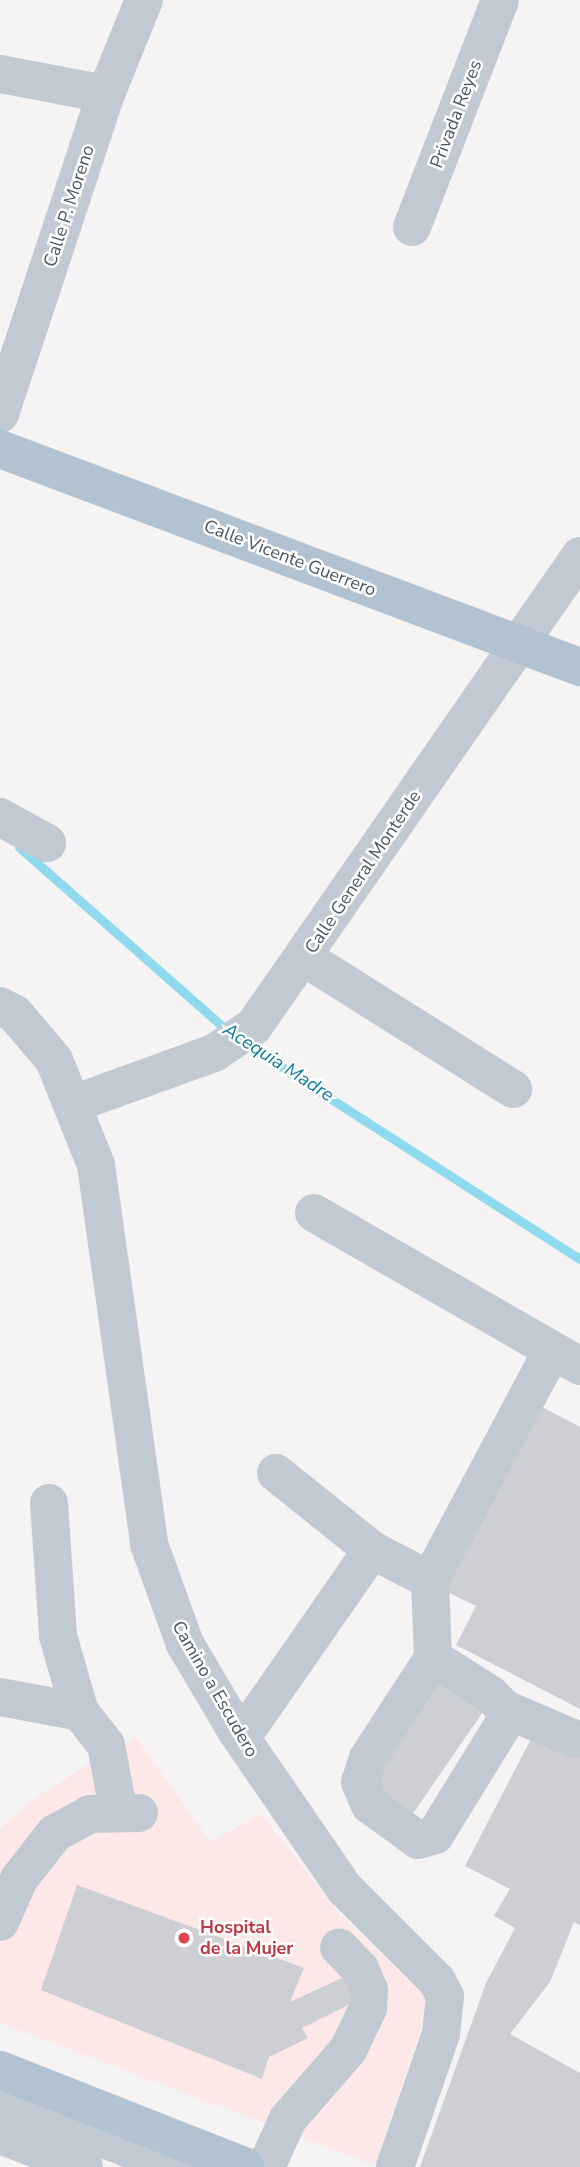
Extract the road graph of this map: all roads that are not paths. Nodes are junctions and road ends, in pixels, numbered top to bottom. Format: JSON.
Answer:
{"nodes":[{"id":1,"x":144,"y":0,"type":"edge"},
{"id":2,"x":500,"y":0,"type":"edge"},
{"id":3,"x":0,"y":74,"type":"edge"},
{"id":4,"x":106,"y":94,"type":"junction"},
{"id":5,"x":412,"y":228,"type":"dead end"},
{"id":6,"x":0,"y":414,"type":"edge"},
{"id":7,"x":0,"y":449,"type":"edge"},
{"id":8,"x":580,"y":556,"type":"edge"},
{"id":9,"x":519,"y":643,"type":"junction"},
{"id":10,"x":580,"y":667,"type":"edge"},
{"id":11,"x":0,"y":817,"type":"edge"},
{"id":12,"x":47,"y":843,"type":"dead end"},
{"id":13,"x":305,"y":958,"type":"junction"},
{"id":14,"x":0,"y":1006,"type":"edge"},
{"id":15,"x":513,"y":1089,"type":"dead end"},
{"id":16,"x":76,"y":1104,"type":"junction"},
{"id":17,"x":314,"y":1213,"type":"dead end"},
{"id":18,"x":566,"y":1359,"type":"edge"},
{"id":19,"x":276,"y":1473,"type":"dead end"},
{"id":20,"x":49,"y":1503,"type":"dead end"},
{"id":21,"x":372,"y":1550,"type":"junction"},
{"id":22,"x":430,"y":1580,"type":"junction"},
{"id":23,"x":433,"y":1658,"type":"junction"},
{"id":24,"x":0,"y":1697,"type":"edge"},
{"id":25,"x":505,"y":1709,"type":"junction"},
{"id":26,"x":80,"y":1713,"type":"junction"},
{"id":27,"x":237,"y":1732,"type":"junction"},
{"id":28,"x":575,"y":1739,"type":"dead end"},
{"id":29,"x":0,"y":1922,"type":"edge"},
{"id":30,"x":339,"y":1947,"type":"dead end"},
{"id":31,"x":0,"y":2070,"type":"edge"},
{"id":32,"x":0,"y":2099,"type":"edge"},
{"id":33,"x":0,"y":2135,"type":"edge"},
{"id":34,"x":84,"y":2167,"type":"edge"},
{"id":35,"x":176,"y":2167,"type":"edge"},
{"id":36,"x":247,"y":2167,"type":"edge"},
{"id":37,"x":267,"y":2167,"type":"edge"},
{"id":38,"x":395,"y":2167,"type":"edge"}],
"edges":[{"from":1,"to":4,"type":"street","name":"Calle P. Moreno"},
{"from":2,"to":5,"type":"street","name":"Privada Reyes"},
{"from":3,"to":4,"type":"street"},
{"from":4,"to":6,"type":"street","name":"Calle P. Moreno"},
{"from":7,"to":9,"type":"main road","name":"Calle Vicente Guerrero"},
{"from":8,"to":9,"type":"street","name":"Calle General Monterde"},
{"from":9,"to":10,"type":"main road","name":"Calle Vicente Guerrero"},
{"from":9,"to":13,"type":"street","name":"Calle General Monterde"},
{"from":11,"to":12,"type":"street"},
{"from":13,"to":15,"type":"street"},
{"from":13,"to":16,"type":"street","name":"Calle General Monterde"},
{"from":14,"to":16,"type":"street","name":"Camino a Escudero"},
{"from":16,"to":27,"type":"street","name":"Camino a Escudero"},
{"from":17,"to":18,"type":"street"},
{"from":18,"to":22,"type":"street"},
{"from":19,"to":21,"type":"street"},
{"from":20,"to":26,"type":"street"},
{"from":21,"to":22,"type":"street"},
{"from":21,"to":27,"type":"street"},
{"from":22,"to":23,"type":"street"},
{"from":23,"to":25,"type":"street"},
{"from":23,"to":25,"type":"street"},
{"from":24,"to":26,"type":"street"},
{"from":25,"to":28,"type":"street"},
{"from":26,"to":29,"type":"street"},
{"from":27,"to":38,"type":"street","name":"Camino a Escudero"},
{"from":30,"to":37,"type":"street"},
{"from":31,"to":36,"type":"main road"},
{"from":32,"to":35,"type":"street"},
{"from":33,"to":34,"type":"street"}]}
